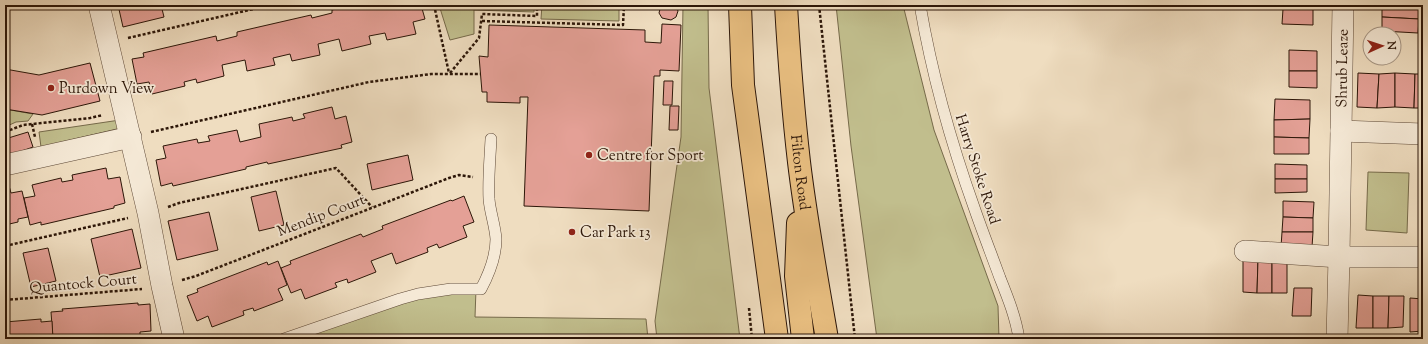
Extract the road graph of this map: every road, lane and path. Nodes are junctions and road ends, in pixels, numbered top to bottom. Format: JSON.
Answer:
{"nodes":[{"id":1,"x":99,"y":5,"type":"edge"},
{"id":2,"x":271,"y":5,"type":"edge"},
{"id":3,"x":434,"y":5,"type":"edge"},
{"id":4,"x":537,"y":5,"type":"edge"},
{"id":5,"x":624,"y":5,"type":"edge"},
{"id":6,"x":731,"y":5,"type":"edge"},
{"id":7,"x":740,"y":5,"type":"edge"},
{"id":8,"x":786,"y":5,"type":"edge"},
{"id":9,"x":819,"y":5,"type":"edge"},
{"id":10,"x":920,"y":5,"type":"edge"},
{"id":11,"x":1343,"y":5,"type":"edge"},
{"id":12,"x":482,"y":21,"type":"junction"},
{"id":13,"x":108,"y":43,"type":"junction"},
{"id":14,"x":449,"y":73,"type":"junction"},
{"id":15,"x":480,"y":74,"type":"dead end"},
{"id":16,"x":743,"y":85,"type":"junction"},
{"id":17,"x":125,"y":110,"type":"junction"},
{"id":18,"x":1341,"y":131,"type":"junction"},
{"id":19,"x":5,"y":132,"type":"edge"},
{"id":20,"x":1423,"y":134,"type":"edge"},
{"id":21,"x":131,"y":137,"type":"junction"},
{"id":22,"x":491,"y":140,"type":"dead end"},
{"id":23,"x":799,"y":163,"type":"junction"},
{"id":24,"x":5,"y":165,"type":"edge"},
{"id":25,"x":489,"y":180,"type":"junction"},
{"id":26,"x":372,"y":207,"type":"junction"},
{"id":27,"x":148,"y":213,"type":"junction"},
{"id":28,"x":5,"y":246,"type":"edge"},
{"id":29,"x":1245,"y":252,"type":"dead end"},
{"id":30,"x":1339,"y":257,"type":"junction"},
{"id":31,"x":1423,"y":257,"type":"edge"},
{"id":32,"x":162,"y":286,"type":"junction"},
{"id":33,"x":5,"y":300,"type":"edge"},
{"id":34,"x":174,"y":339,"type":"edge"},
{"id":35,"x":284,"y":339,"type":"edge"},
{"id":36,"x":776,"y":339,"type":"edge"},
{"id":37,"x":803,"y":339,"type":"edge"},
{"id":38,"x":826,"y":339,"type":"edge"},
{"id":39,"x":855,"y":339,"type":"edge"},
{"id":40,"x":1020,"y":339,"type":"edge"},
{"id":41,"x":1337,"y":339,"type":"edge"}],
"edges":[{"from":1,"to":13,"type":"street"},
{"from":2,"to":13,"type":"path"},
{"from":3,"to":14,"type":"path"},
{"from":4,"to":12,"type":"path"},
{"from":5,"to":12,"type":"path"},
{"from":6,"to":16,"type":"street"},
{"from":7,"to":16,"type":"main road"},
{"from":8,"to":23,"type":"main road","name":"Filton Road"},
{"from":9,"to":39,"type":"path"},
{"from":10,"to":40,"type":"lane","name":"Harry Stoke Road"},
{"from":11,"to":18,"type":"street","name":"Shrub Leaze"},
{"from":12,"to":14,"type":"path"},
{"from":13,"to":17,"type":"street"},
{"from":14,"to":15,"type":"path"},
{"from":14,"to":21,"type":"path"},
{"from":16,"to":36,"type":"main road"},
{"from":17,"to":19,"type":"path"},
{"from":17,"to":21,"type":"street"},
{"from":18,"to":20,"type":"street"},
{"from":18,"to":30,"type":"street","name":"Shrub Leaze"},
{"from":21,"to":24,"type":"street"},
{"from":21,"to":27,"type":"street"},
{"from":22,"to":25,"type":"lane"},
{"from":23,"to":37,"type":"main road"},
{"from":23,"to":38,"type":"main road","name":"Filton Road"},
{"from":25,"to":26,"type":"path","name":"Mendip Court"},
{"from":25,"to":35,"type":"lane"},
{"from":26,"to":27,"type":"path"},
{"from":26,"to":32,"type":"path","name":"Mendip Court"},
{"from":27,"to":28,"type":"path"},
{"from":27,"to":32,"type":"street"},
{"from":29,"to":30,"type":"street"},
{"from":30,"to":31,"type":"street"},
{"from":30,"to":41,"type":"street","name":"Shrub Leaze"},
{"from":32,"to":33,"type":"path","name":"Quantock Court"},
{"from":32,"to":34,"type":"street"}]}
